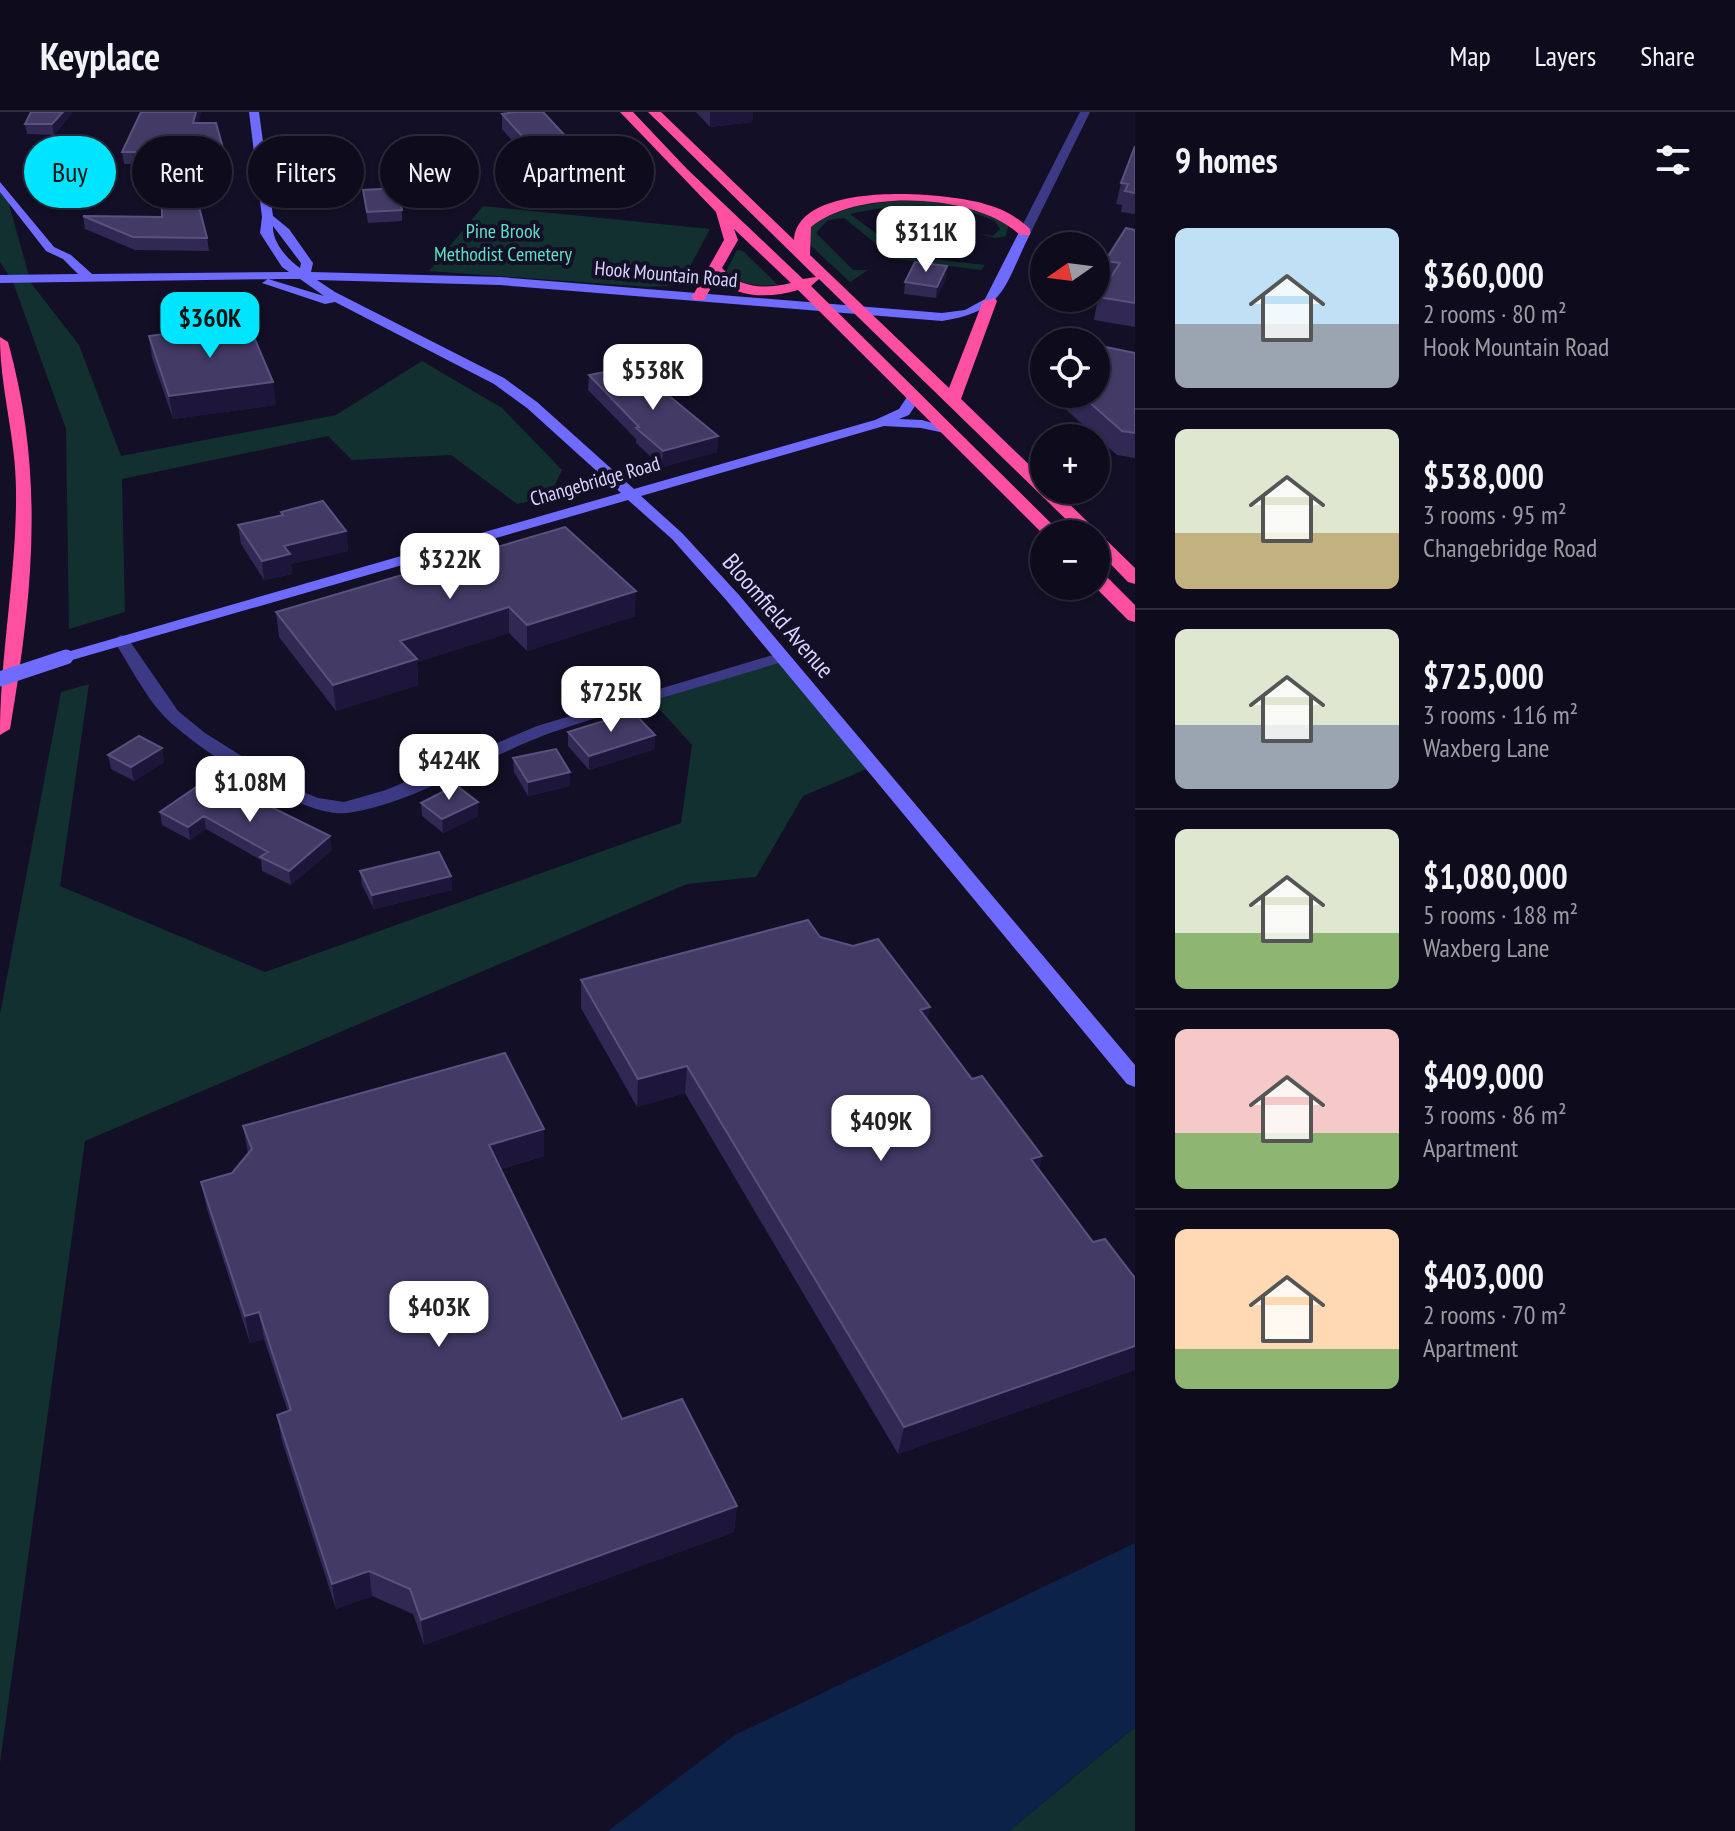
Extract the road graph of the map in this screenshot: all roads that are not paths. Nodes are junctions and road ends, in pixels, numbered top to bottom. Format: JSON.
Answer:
{"nodes":[{"id":1,"x":254,"y":112,"type":"edge"},
{"id":2,"x":626,"y":112,"type":"edge"},
{"id":3,"x":654,"y":112,"type":"edge"},
{"id":4,"x":1085,"y":112,"type":"edge"},
{"id":5,"x":0,"y":185,"type":"edge"},
{"id":6,"x":721,"y":210,"type":"junction"},
{"id":7,"x":268,"y":217,"type":"junction"},
{"id":8,"x":1025,"y":232,"type":"junction"},
{"id":9,"x":268,"y":237,"type":"junction"},
{"id":10,"x":50,"y":249,"type":"junction"},
{"id":11,"x":803,"y":255,"type":"junction"},
{"id":12,"x":715,"y":269,"type":"junction"},
{"id":13,"x":305,"y":275,"type":"junction"},
{"id":14,"x":823,"y":275,"type":"junction"},
{"id":15,"x":87,"y":276,"type":"junction"},
{"id":16,"x":217,"y":276,"type":"junction"},
{"id":17,"x":39,"y":277,"type":"junction"},
{"id":18,"x":388,"y":278,"type":"junction"},
{"id":19,"x":0,"y":279,"type":"edge"},
{"id":20,"x":801,"y":286,"type":"junction"},
{"id":21,"x":699,"y":297,"type":"junction"},
{"id":22,"x":990,"y":301,"type":"junction"},
{"id":23,"x":826,"y":308,"type":"junction"},
{"id":24,"x":861,"y":312,"type":"junction"},
{"id":25,"x":364,"y":314,"type":"junction"},
{"id":26,"x":0,"y":342,"type":"edge"},
{"id":27,"x":914,"y":397,"type":"junction"},
{"id":28,"x":952,"y":401,"type":"junction"},
{"id":29,"x":880,"y":423,"type":"junction"},
{"id":30,"x":949,"y":432,"type":"junction"},
{"id":31,"x":1030,"y":476,"type":"edge"},
{"id":32,"x":629,"y":493,"type":"junction"},
{"id":33,"x":1059,"y":504,"type":"edge"},
{"id":34,"x":1039,"y":520,"type":"edge"},
{"id":35,"x":1076,"y":520,"type":"edge"},
{"id":36,"x":1110,"y":553,"type":"edge"},
{"id":37,"x":1135,"y":578,"type":"edge"},
{"id":38,"x":1110,"y":591,"type":"edge"},
{"id":39,"x":1135,"y":616,"type":"edge"},
{"id":40,"x":121,"y":640,"type":"junction"},
{"id":41,"x":782,"y":657,"type":"junction"},
{"id":42,"x":0,"y":679,"type":"edge"},
{"id":43,"x":0,"y":729,"type":"edge"},
{"id":44,"x":1135,"y":1079,"type":"edge"}],
"edges":[{"from":1,"to":7,"type":"main road"},
{"from":2,"to":6,"type":"highway"},
{"from":3,"to":11,"type":"highway"},
{"from":4,"to":8,"type":"street"},
{"from":5,"to":10,"type":"main road"},
{"from":6,"to":12,"type":"highway"},
{"from":6,"to":20,"type":"highway"},
{"from":7,"to":9,"type":"main road"},
{"from":7,"to":13,"type":"main road"},
{"from":8,"to":11,"type":"highway"},
{"from":8,"to":22,"type":"main road"},
{"from":9,"to":13,"type":"main road","name":"Bloomfield Avenue"},
{"from":9,"to":16,"type":"main road"},
{"from":10,"to":15,"type":"main road"},
{"from":10,"to":17,"type":"main road"},
{"from":11,"to":14,"type":"highway"},
{"from":12,"to":20,"type":"highway"},
{"from":12,"to":21,"type":"highway"},
{"from":13,"to":16,"type":"main road","name":"Hook Mountain Road"},
{"from":13,"to":18,"type":"main road","name":"Hook Mountain Road"},
{"from":13,"to":25,"type":"main road","name":"Bloomfield Avenue"},
{"from":14,"to":20,"type":"highway"},
{"from":14,"to":24,"type":"highway"},
{"from":15,"to":16,"type":"main road","name":"Hook Mountain Road"},
{"from":15,"to":17,"type":"main road","name":"Hook Mountain Road"},
{"from":16,"to":25,"type":"main road"},
{"from":17,"to":19,"type":"main road","name":"Hook Mountain Road"},
{"from":18,"to":21,"type":"main road","name":"Hook Mountain Road"},
{"from":18,"to":25,"type":"main road"},
{"from":20,"to":23,"type":"highway"},
{"from":21,"to":23,"type":"main road","name":"Hook Mountain Road"},
{"from":22,"to":24,"type":"main road","name":"Hook Mountain Road"},
{"from":22,"to":28,"type":"highway"},
{"from":23,"to":24,"type":"main road","name":"Hook Mountain Road"},
{"from":23,"to":27,"type":"highway"},
{"from":24,"to":28,"type":"highway"},
{"from":25,"to":32,"type":"main road","name":"Bloomfield Avenue"},
{"from":26,"to":43,"type":"highway"},
{"from":27,"to":29,"type":"main road","name":"Changebridge Road"},
{"from":27,"to":30,"type":"highway"},
{"from":28,"to":31,"type":"highway"},
{"from":29,"to":30,"type":"main road","name":"Changebridge Road"},
{"from":29,"to":32,"type":"main road","name":"Changebridge Road"},
{"from":30,"to":34,"type":"highway"},
{"from":32,"to":40,"type":"main road","name":"Changebridge Road"},
{"from":32,"to":41,"type":"main road","name":"Bloomfield Avenue"},
{"from":33,"to":35,"type":"highway"},
{"from":36,"to":37,"type":"highway"},
{"from":38,"to":39,"type":"highway"},
{"from":40,"to":41,"type":"street"},
{"from":40,"to":42,"type":"main road","name":"Changebridge Road","bridge":true},
{"from":41,"to":44,"type":"main road","name":"Bloomfield Avenue"}]}
